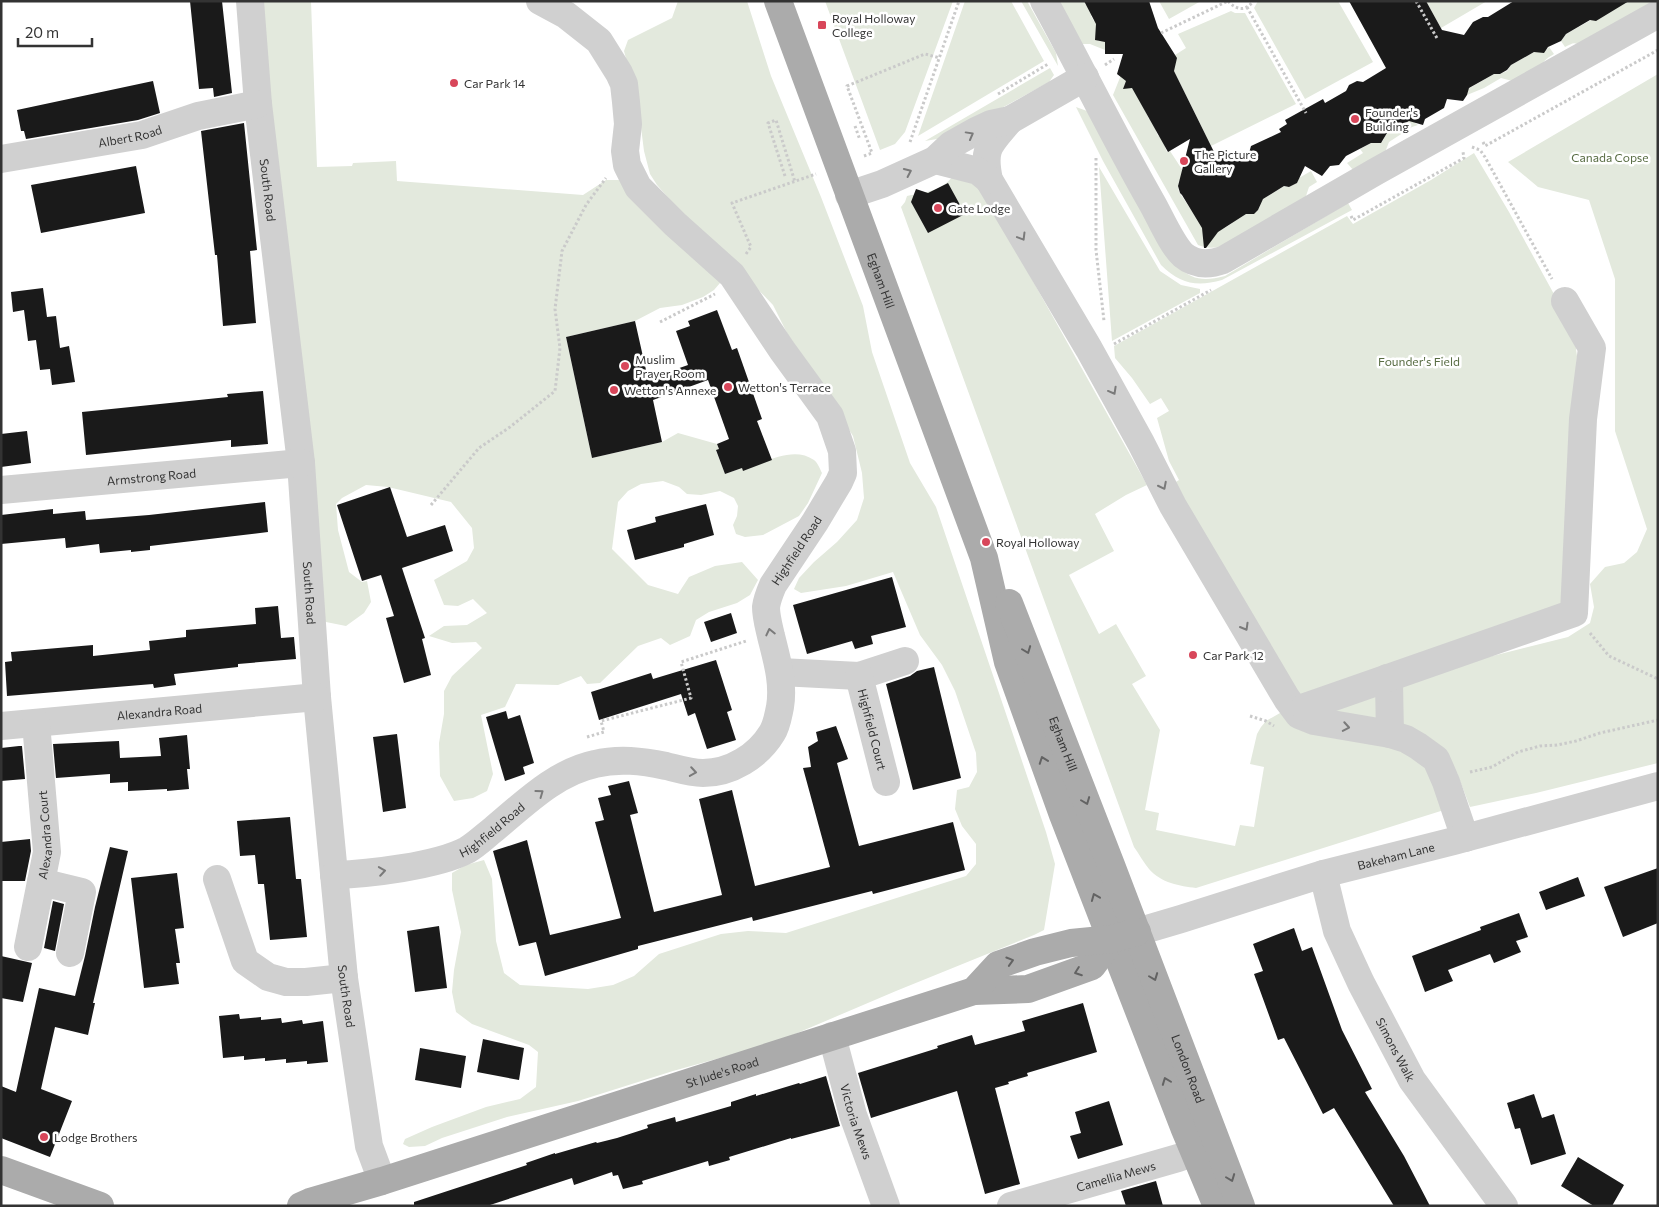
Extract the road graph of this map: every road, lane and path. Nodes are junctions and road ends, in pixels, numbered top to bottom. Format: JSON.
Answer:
{"nodes":[{"id":1,"x":250,"y":1,"type":"edge"},
{"id":2,"x":540,"y":1,"type":"edge"},
{"id":3,"x":778,"y":1,"type":"edge"},
{"id":4,"x":959,"y":1,"type":"edge"},
{"id":5,"x":1044,"y":1,"type":"edge"},
{"id":6,"x":1228,"y":1,"type":"edge"},
{"id":7,"x":1254,"y":1,"type":"edge"},
{"id":8,"x":1416,"y":1,"type":"edge"},
{"id":9,"x":1247,"y":7,"type":"junction"},
{"id":10,"x":1658,"y":14,"type":"edge"},
{"id":11,"x":1161,"y":33,"type":"dead end"},
{"id":12,"x":1438,"y":40,"type":"dead end"},
{"id":13,"x":1658,"y":50,"type":"edge"},
{"id":14,"x":940,"y":58,"type":"junction"},
{"id":15,"x":1051,"y":63,"type":"dead end"},
{"id":16,"x":1075,"y":83,"type":"junction"},
{"id":17,"x":847,"y":86,"type":"junction"},
{"id":18,"x":840,"y":89,"type":"dead end"},
{"id":19,"x":258,"y":104,"type":"junction"},
{"id":20,"x":1306,"y":113,"type":"dead end"},
{"id":21,"x":1010,"y":120,"type":"junction"},
{"id":22,"x":853,"y":123,"type":"dead end"},
{"id":23,"x":1480,"y":139,"type":"dead end"},
{"id":24,"x":860,"y":140,"type":"dead end"},
{"id":25,"x":1476,"y":142,"type":"dead end"},
{"id":26,"x":1469,"y":146,"type":"dead end"},
{"id":27,"x":908,"y":147,"type":"dead end"},
{"id":28,"x":1480,"y":150,"type":"dead end"},
{"id":29,"x":625,"y":151,"type":"junction"},
{"id":30,"x":1096,"y":152,"type":"dead end"},
{"id":31,"x":872,"y":153,"type":"dead end"},
{"id":32,"x":1,"y":160,"type":"edge"},
{"id":33,"x":935,"y":160,"type":"junction"},
{"id":34,"x":785,"y":176,"type":"dead end"},
{"id":35,"x":989,"y":180,"type":"junction"},
{"id":36,"x":849,"y":195,"type":"junction"},
{"id":37,"x":751,"y":247,"type":"dead end"},
{"id":38,"x":732,"y":275,"type":"junction"},
{"id":39,"x":1560,"y":293,"type":"joint"},
{"id":40,"x":660,"y":322,"type":"dead end"},
{"id":41,"x":1104,"y":326,"type":"dead end"},
{"id":42,"x":301,"y":463,"type":"junction"},
{"id":43,"x":1,"y":490,"type":"edge"},
{"id":44,"x":430,"y":505,"type":"dead end"},
{"id":45,"x":1586,"y":629,"type":"dead end"},
{"id":46,"x":770,"y":632,"type":"junction"},
{"id":47,"x":905,"y":661,"type":"dead end"},
{"id":48,"x":780,"y":672,"type":"junction"},
{"id":49,"x":859,"y":676,"type":"junction"},
{"id":50,"x":1387,"y":678,"type":"junction"},
{"id":51,"x":1658,"y":679,"type":"edge"},
{"id":52,"x":317,"y":697,"type":"junction"},
{"id":53,"x":1305,"y":707,"type":"dead end"},
{"id":54,"x":1658,"y":720,"type":"edge"},
{"id":55,"x":36,"y":723,"type":"junction"},
{"id":56,"x":1,"y":726,"type":"edge"},
{"id":57,"x":1390,"y":734,"type":"junction"},
{"id":58,"x":584,"y":738,"type":"dead end"},
{"id":59,"x":1467,"y":773,"type":"dead end"},
{"id":60,"x":886,"y":782,"type":"dead end"},
{"id":61,"x":1658,"y":786,"type":"edge"},
{"id":62,"x":1460,"y":839,"type":"junction"},
{"id":63,"x":334,"y":874,"type":"junction"},
{"id":64,"x":1323,"y":874,"type":"junction"},
{"id":65,"x":218,"y":879,"type":"dead end"},
{"id":66,"x":41,"y":882,"type":"junction"},
{"id":67,"x":1124,"y":935,"type":"junction"},
{"id":68,"x":28,"y":947,"type":"dead end"},
{"id":69,"x":70,"y":953,"type":"dead end"},
{"id":70,"x":344,"y":978,"type":"junction"},
{"id":71,"x":832,"y":1036,"type":"junction"},
{"id":72,"x":1206,"y":1149,"type":"junction"},
{"id":73,"x":1,"y":1170,"type":"edge"},
{"id":74,"x":382,"y":1181,"type":"junction"},
{"id":75,"x":100,"y":1206,"type":"edge"},
{"id":76,"x":301,"y":1206,"type":"edge"},
{"id":77,"x":886,"y":1206,"type":"edge"},
{"id":78,"x":1011,"y":1206,"type":"edge"},
{"id":79,"x":1217,"y":1206,"type":"edge"},
{"id":80,"x":1241,"y":1206,"type":"edge"},
{"id":81,"x":1504,"y":1206,"type":"edge"}],
"edges":[{"from":1,"to":19,"type":"street","name":"South Road"},
{"from":2,"to":29,"type":"street","name":"Highfield Road"},
{"from":3,"to":36,"type":"main road","name":"Egham Hill"},
{"from":4,"to":14,"type":"path"},
{"from":5,"to":16,"type":"street"},
{"from":6,"to":9,"type":"path"},
{"from":6,"to":11,"type":"path"},
{"from":7,"to":9,"type":"path"},
{"from":8,"to":12,"type":"path"},
{"from":9,"to":20,"type":"path"},
{"from":10,"to":16,"type":"street"},
{"from":13,"to":23,"type":"path"},
{"from":14,"to":17,"type":"path"},
{"from":14,"to":27,"type":"path"},
{"from":15,"to":16,"type":"path"},
{"from":16,"to":21,"type":"street"},
{"from":17,"to":18,"type":"path"},
{"from":17,"to":31,"type":"path"},
{"from":19,"to":32,"type":"street","name":"Albert Road"},
{"from":19,"to":42,"type":"street","name":"South Road"},
{"from":33,"to":21,"type":"street","one_way":true},
{"from":21,"to":35,"type":"street"},
{"from":22,"to":24,"type":"path"},
{"from":25,"to":26,"type":"path"},
{"from":28,"to":39,"type":"path"},
{"from":29,"to":38,"type":"street","name":"Highfield Road"},
{"from":29,"to":44,"type":"path"},
{"from":30,"to":41,"type":"path"},
{"from":33,"to":35,"type":"street"},
{"from":36,"to":33,"type":"street","one_way":true},
{"from":34,"to":37,"type":"path"},
{"from":35,"to":57,"type":"street","one_way":true},
{"from":36,"to":67,"type":"main road","name":"Egham Hill"},
{"from":38,"to":40,"type":"path"},
{"from":46,"to":38,"type":"street","name":"Highfield Road","one_way":true},
{"from":39,"to":50,"type":"street"},
{"from":42,"to":43,"type":"street","name":"Armstrong Road"},
{"from":42,"to":52,"type":"street","name":"South Road"},
{"from":45,"to":51,"type":"path"},
{"from":46,"to":48,"type":"street","name":"Highfield Road"},
{"from":46,"to":58,"type":"path"},
{"from":47,"to":49,"type":"street","name":"Highfield Court"},
{"from":48,"to":49,"type":"street","name":"Highfield Court"},
{"from":63,"to":48,"type":"street","name":"Highfield Road","one_way":true},
{"from":49,"to":60,"type":"street","name":"Highfield Court"},
{"from":50,"to":53,"type":"street"},
{"from":50,"to":57,"type":"street"},
{"from":52,"to":55,"type":"street","name":"Alexandra Road"},
{"from":52,"to":63,"type":"street","name":"South Road"},
{"from":54,"to":59,"type":"path"},
{"from":55,"to":56,"type":"street","name":"Alexandra Road"},
{"from":55,"to":66,"type":"street","name":"Alexandra Court"},
{"from":57,"to":62,"type":"street"},
{"from":61,"to":62,"type":"street","name":"Bakeham Lane"},
{"from":62,"to":64,"type":"street","name":"Bakeham Lane"},
{"from":63,"to":70,"type":"street","name":"South Road"},
{"from":64,"to":67,"type":"street","name":"Bakeham Lane"},
{"from":64,"to":81,"type":"street","name":"Simons Walk"},
{"from":65,"to":70,"type":"street"},
{"from":66,"to":68,"type":"street","name":"Alexandra Court"},
{"from":66,"to":69,"type":"street"},
{"from":67,"to":71,"type":"main road","name":"St Jude's Road"},
{"from":67,"to":72,"type":"main road","name":"London Road"},
{"from":70,"to":74,"type":"street","name":"South Road"},
{"from":71,"to":74,"type":"main road","name":"St Jude's Road"},
{"from":71,"to":77,"type":"street","name":"Victoria Mews"},
{"from":72,"to":78,"type":"street","name":"Camellia Mews"},
{"from":72,"to":79,"type":"main road","name":"London Road"},
{"from":72,"to":80,"type":"main road","name":"London Road","one_way":true},
{"from":73,"to":75,"type":"main road"},
{"from":74,"to":76,"type":"main road","name":"St Jude's Road"}]}
